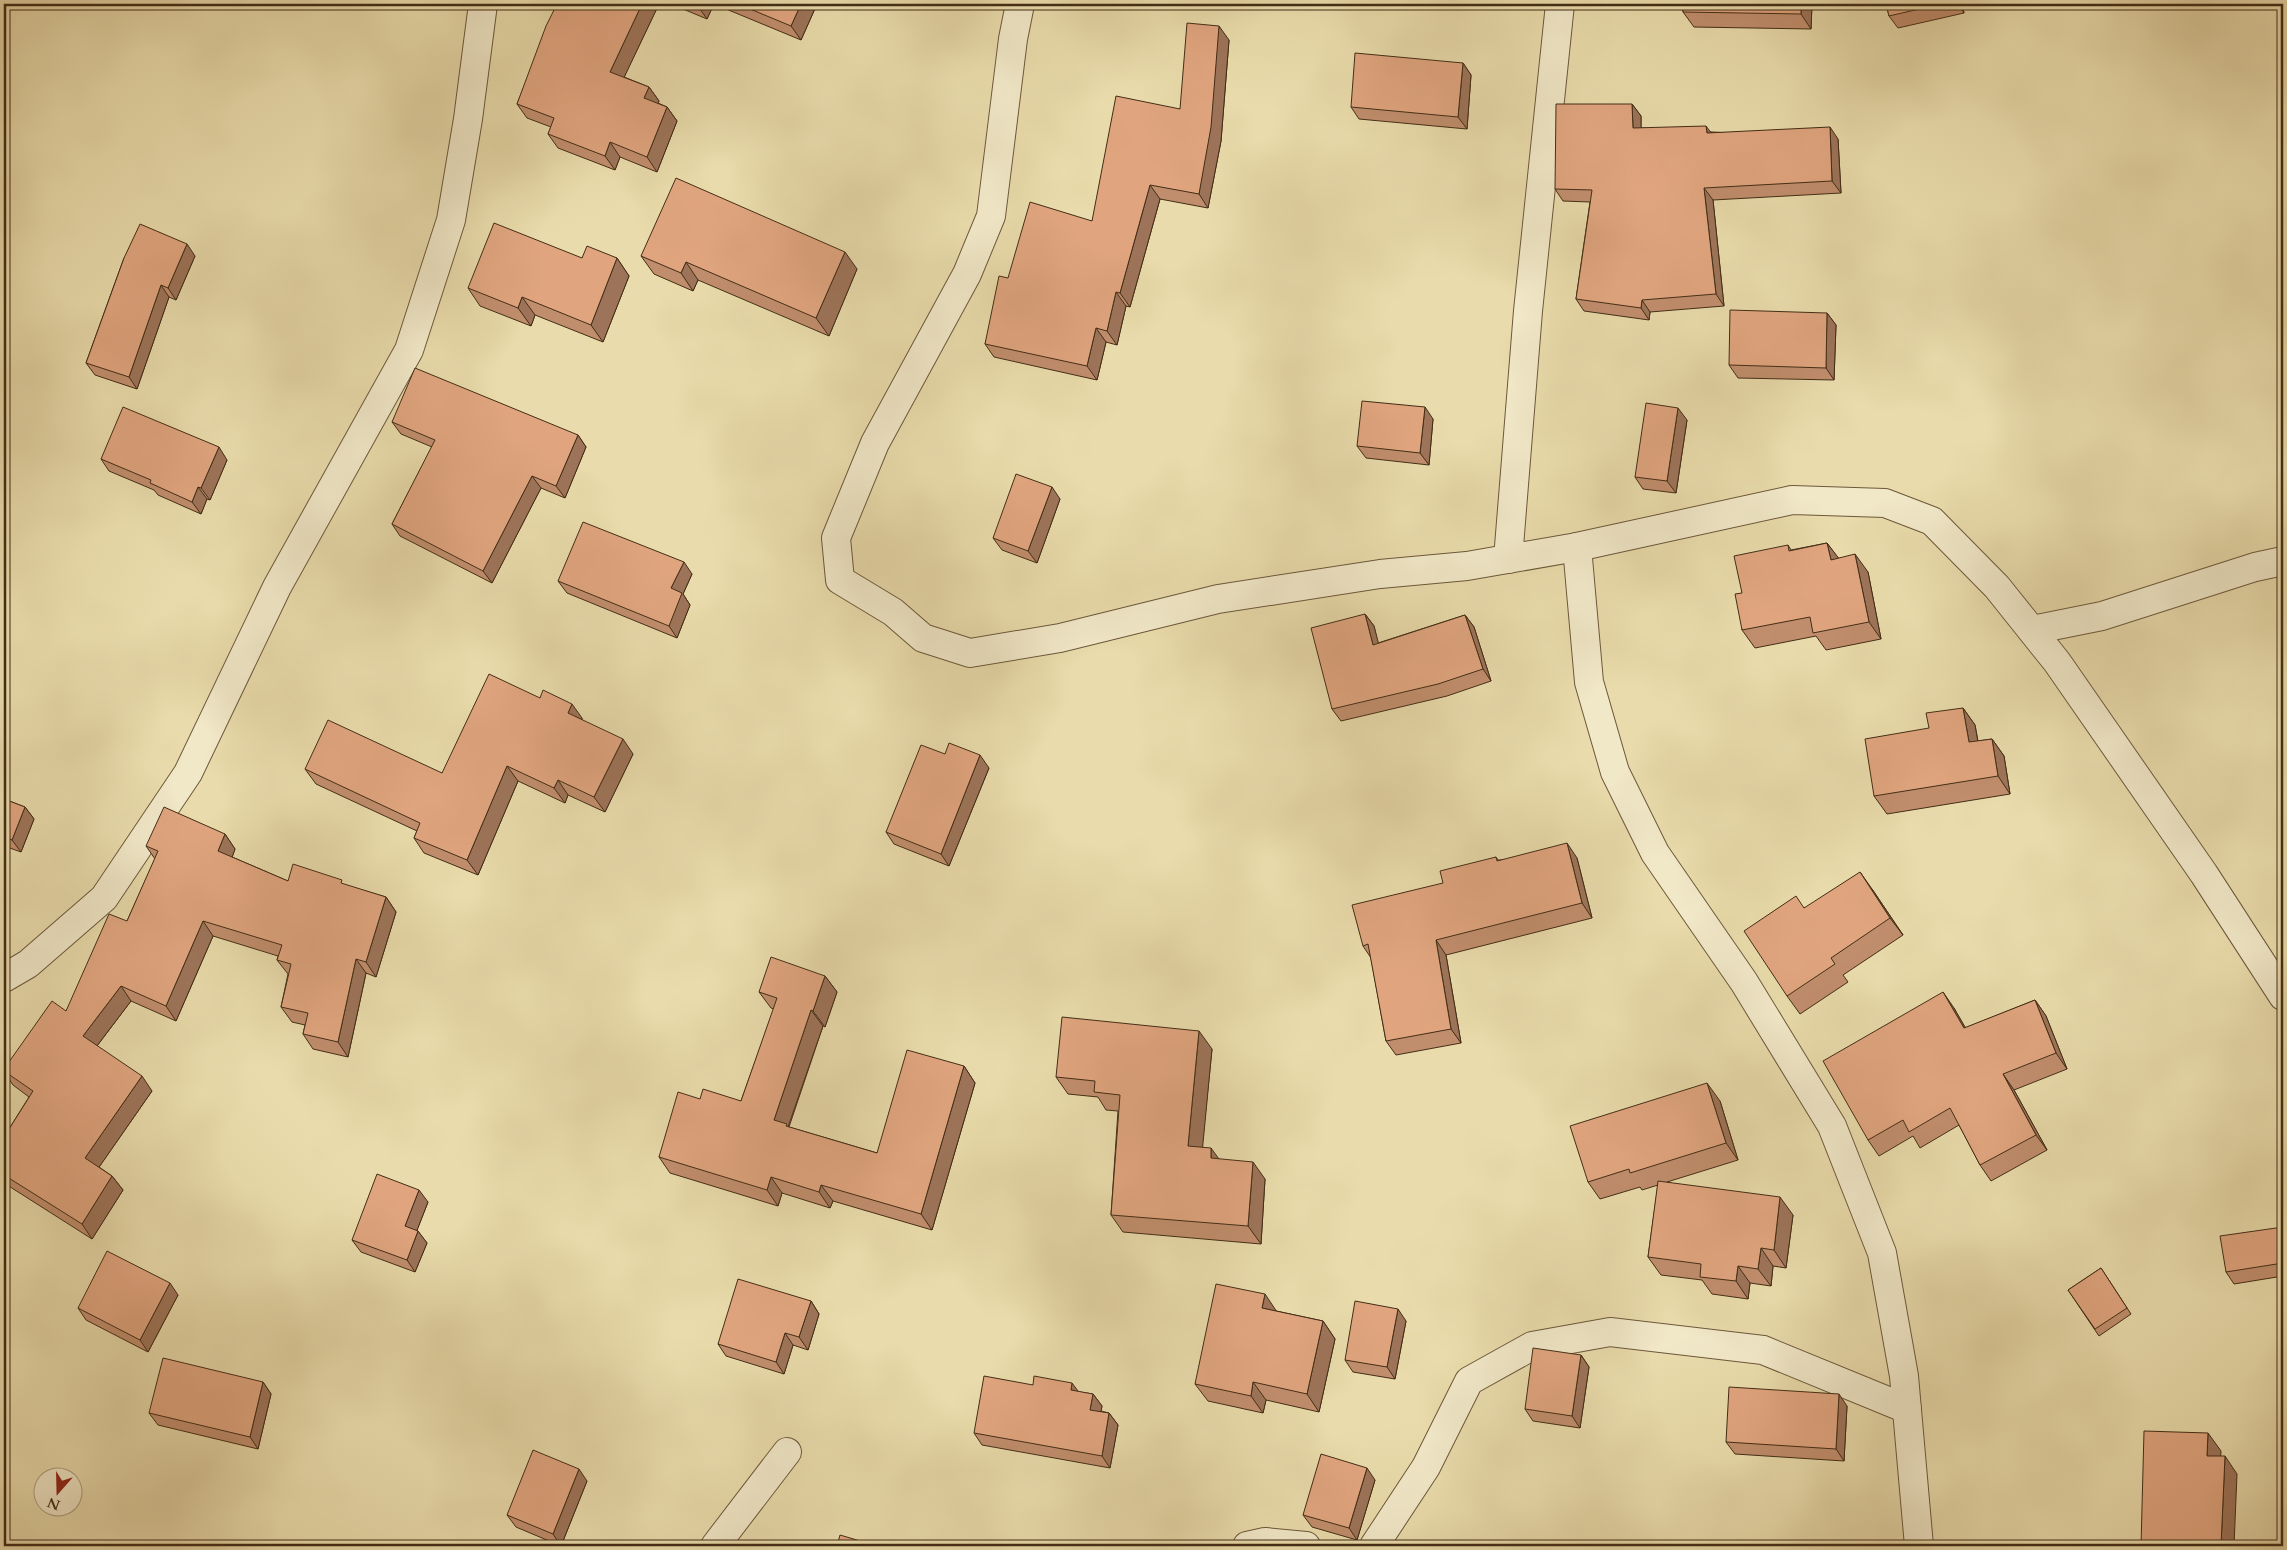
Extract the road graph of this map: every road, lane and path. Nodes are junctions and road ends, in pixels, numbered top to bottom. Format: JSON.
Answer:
{"nodes":[{"id":1,"x":484,"y":4,"type":"edge"},
{"id":2,"x":1020,"y":4,"type":"edge"},
{"id":3,"x":1560,"y":4,"type":"edge"},
{"id":4,"x":1577,"y":547,"type":"junction"},
{"id":5,"x":1508,"y":559,"type":"junction"},
{"id":6,"x":2283,"y":561,"type":"edge"},
{"id":7,"x":2032,"y":630,"type":"junction"},
{"id":8,"x":4,"y":978,"type":"edge"},
{"id":9,"x":2283,"y":996,"type":"edge"},
{"id":10,"x":1907,"y":1409,"type":"junction"},
{"id":11,"x":786,"y":1452,"type":"dead end"},
{"id":12,"x":715,"y":1546,"type":"edge"},
{"id":13,"x":1247,"y":1546,"type":"edge"},
{"id":14,"x":1306,"y":1546,"type":"edge"},
{"id":15,"x":1374,"y":1546,"type":"edge"},
{"id":16,"x":1919,"y":1546,"type":"edge"}],
"edges":[{"from":1,"to":8,"type":"street"},
{"from":2,"to":5,"type":"street"},
{"from":3,"to":5,"type":"street"},
{"from":4,"to":5,"type":"street"},
{"from":4,"to":7,"type":"street"},
{"from":4,"to":10,"type":"street"},
{"from":6,"to":7,"type":"street"},
{"from":7,"to":9,"type":"street"},
{"from":10,"to":15,"type":"street"},
{"from":10,"to":16,"type":"street"},
{"from":11,"to":12,"type":"street"},
{"from":13,"to":14,"type":"street"}]}
